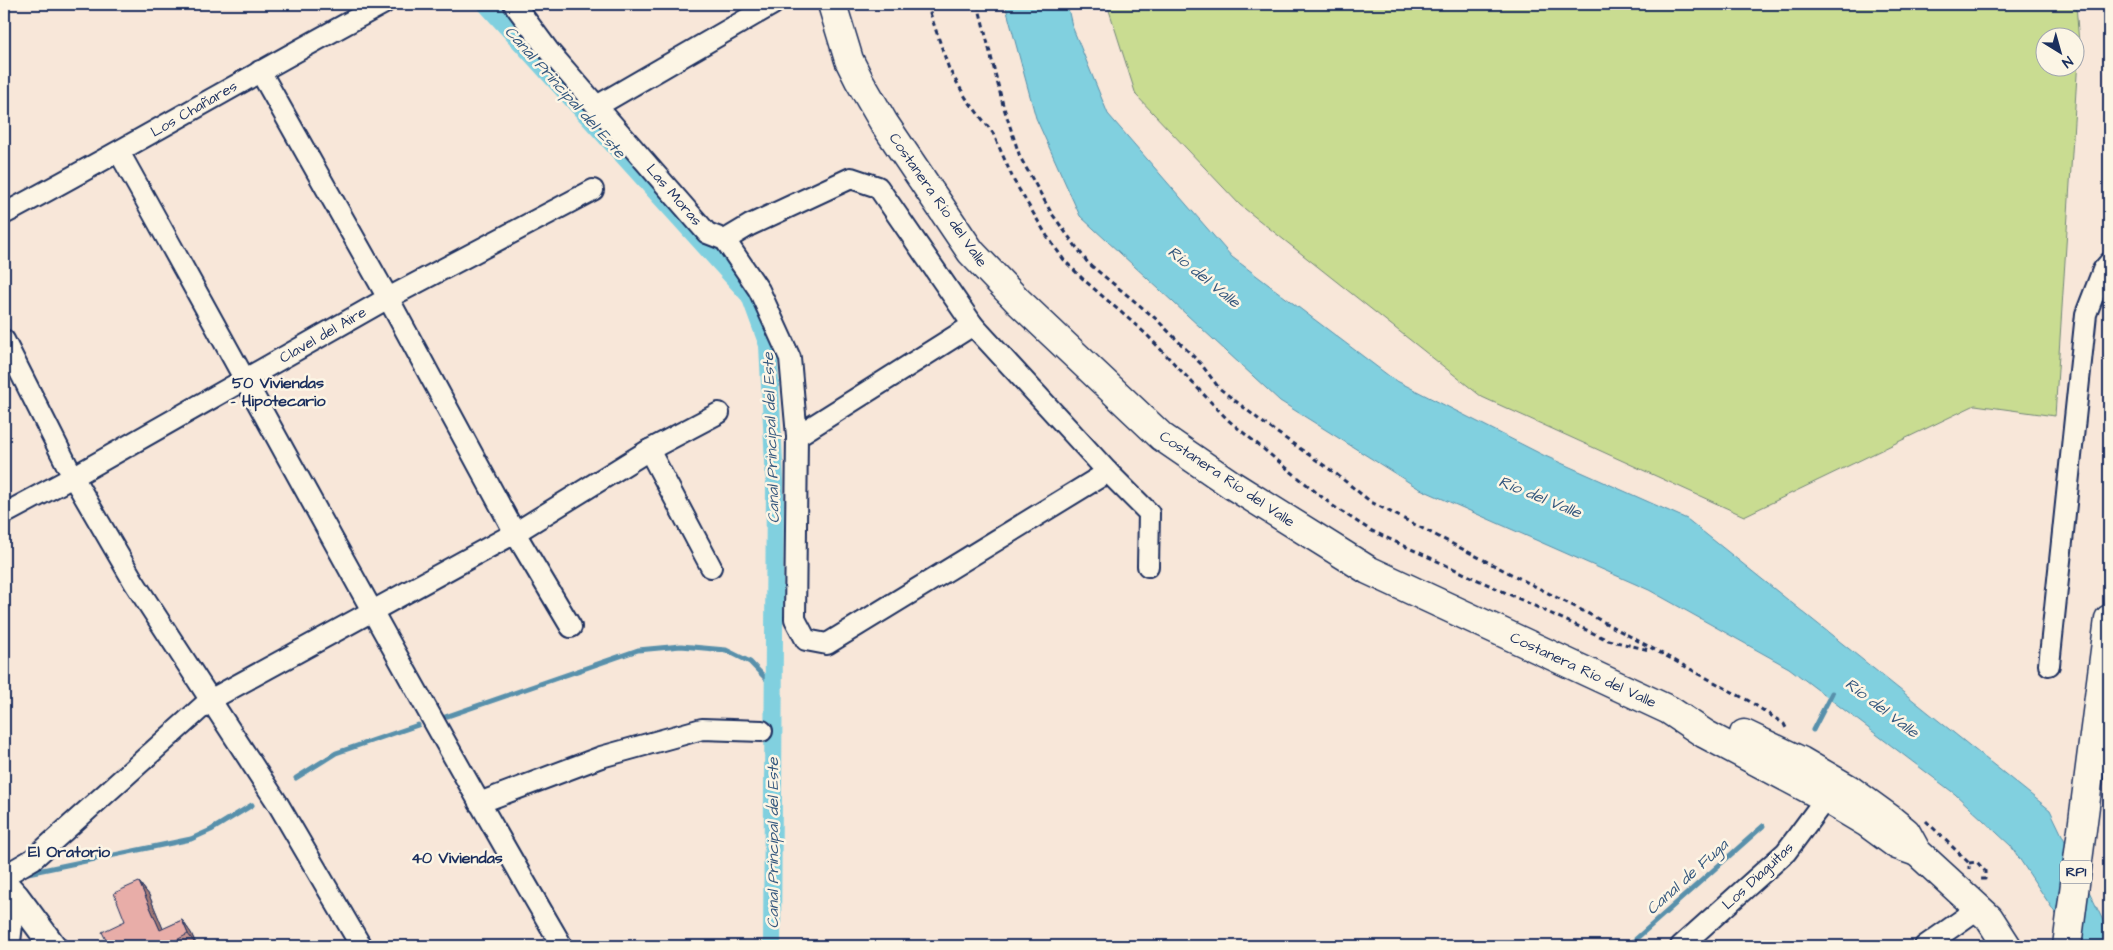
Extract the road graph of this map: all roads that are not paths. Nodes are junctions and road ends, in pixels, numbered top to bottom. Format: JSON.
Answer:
{"nodes":[{"id":1,"x":383,"y":4,"type":"edge"},
{"id":2,"x":514,"y":4,"type":"edge"},
{"id":3,"x":773,"y":4,"type":"edge"},
{"id":4,"x":834,"y":7,"type":"edge"},
{"id":5,"x":260,"y":71,"type":"junction"},
{"id":6,"x":597,"y":106,"type":"junction"},
{"id":7,"x":119,"y":152,"type":"junction"},
{"id":8,"x":593,"y":190,"type":"dead end"},
{"id":9,"x":4,"y":214,"type":"edge"},
{"id":10,"x":725,"y":240,"type":"junction"},
{"id":11,"x":2109,"y":263,"type":"edge"},
{"id":12,"x":388,"y":298,"type":"junction"},
{"id":13,"x":972,"y":325,"type":"junction"},
{"id":14,"x":4,"y":340,"type":"edge"},
{"id":15,"x":246,"y":379,"type":"junction"},
{"id":16,"x":718,"y":413,"type":"dead end"},
{"id":17,"x":797,"y":436,"type":"junction"},
{"id":18,"x":649,"y":450,"type":"junction"},
{"id":19,"x":1108,"y":472,"type":"junction"},
{"id":20,"x":73,"y":477,"type":"junction"},
{"id":21,"x":4,"y":514,"type":"edge"},
{"id":22,"x":515,"y":533,"type":"junction"},
{"id":23,"x":1148,"y":566,"type":"dead end"},
{"id":24,"x":711,"y":567,"type":"dead end"},
{"id":25,"x":371,"y":611,"type":"junction"},
{"id":26,"x":2109,"y":619,"type":"edge"},
{"id":27,"x":571,"y":627,"type":"dead end"},
{"id":28,"x":2049,"y":665,"type":"dead end"},
{"id":29,"x":210,"y":700,"type":"junction"},
{"id":30,"x":1669,"y":710,"type":"junction"},
{"id":31,"x":762,"y":731,"type":"dead end"},
{"id":32,"x":1826,"y":798,"type":"junction"},
{"id":33,"x":478,"y":804,"type":"junction"},
{"id":34,"x":1917,"y":852,"type":"junction"},
{"id":35,"x":4,"y":876,"type":"edge"},
{"id":36,"x":4,"y":885,"type":"edge"},
{"id":37,"x":1979,"y":908,"type":"junction"},
{"id":38,"x":46,"y":939,"type":"edge"},
{"id":39,"x":6,"y":940,"type":"edge"},
{"id":40,"x":361,"y":946,"type":"edge"},
{"id":41,"x":562,"y":946,"type":"edge"},
{"id":42,"x":1681,"y":946,"type":"edge"},
{"id":43,"x":1925,"y":946,"type":"edge"},
{"id":44,"x":2007,"y":946,"type":"edge"},
{"id":45,"x":2067,"y":946,"type":"edge"}],
"edges":[{"from":1,"to":5,"type":"street","name":"Los Chañares"},
{"from":2,"to":6,"type":"street","name":"Las Moras"},
{"from":3,"to":6,"type":"street"},
{"from":4,"to":30,"type":"main road","name":"Costanera Río del Valle"},
{"from":5,"to":7,"type":"street","name":"Los Chañares"},
{"from":5,"to":12,"type":"street"},
{"from":6,"to":10,"type":"street","name":"Las Moras"},
{"from":7,"to":9,"type":"street","name":"Los Chañares"},
{"from":7,"to":15,"type":"street"},
{"from":8,"to":12,"type":"street","name":"Clavel del Aire"},
{"from":10,"to":13,"type":"street"},
{"from":10,"to":17,"type":"street","name":"Las Moras"},
{"from":11,"to":28,"type":"street"},
{"from":12,"to":15,"type":"street","name":"Clavel del Aire"},
{"from":12,"to":22,"type":"street"},
{"from":13,"to":17,"type":"street"},
{"from":13,"to":19,"type":"street"},
{"from":14,"to":20,"type":"street"},
{"from":15,"to":20,"type":"street","name":"Clavel del Aire"},
{"from":15,"to":25,"type":"street"},
{"from":16,"to":18,"type":"street"},
{"from":17,"to":19,"type":"street","name":"Las Moras"},
{"from":18,"to":22,"type":"street"},
{"from":18,"to":24,"type":"street"},
{"from":19,"to":23,"type":"street"},
{"from":20,"to":21,"type":"street","name":"Clavel del Aire"},
{"from":20,"to":29,"type":"street"},
{"from":22,"to":25,"type":"street"},
{"from":22,"to":27,"type":"street"},
{"from":25,"to":29,"type":"street"},
{"from":25,"to":33,"type":"street"},
{"from":26,"to":45,"type":"main road","number":"RP1"},
{"from":29,"to":35,"type":"street"},
{"from":29,"to":40,"type":"street"},
{"from":30,"to":32,"type":"main road","name":"Costanera Río del Valle"},
{"from":30,"to":34,"type":"main road","name":"Costanera Río del Valle"},
{"from":31,"to":33,"type":"street"},
{"from":32,"to":34,"type":"main road","name":"Costanera Río del Valle"},
{"from":32,"to":42,"type":"street","name":"Los Diaguitas"},
{"from":33,"to":41,"type":"street"},
{"from":34,"to":37,"type":"main road","name":"Costanera Río del Valle"},
{"from":36,"to":38,"type":"street"},
{"from":36,"to":39,"type":"street"},
{"from":37,"to":43,"type":"street"},
{"from":37,"to":44,"type":"main road","name":"Costanera Río del Valle"},
{"from":38,"to":39,"type":"street"}]}
